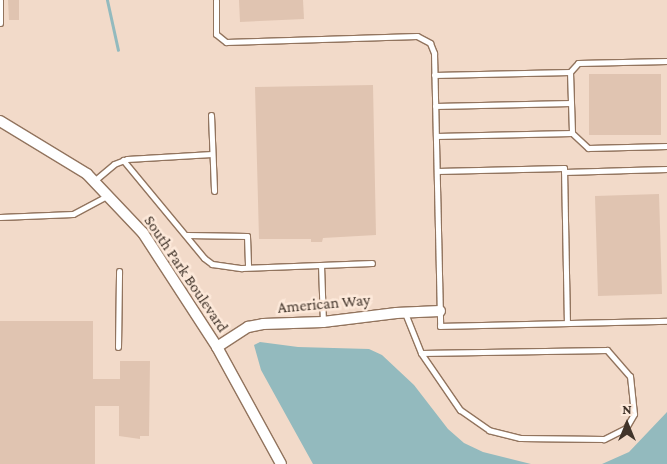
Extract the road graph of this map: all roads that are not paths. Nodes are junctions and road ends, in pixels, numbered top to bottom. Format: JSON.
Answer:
{"nodes":[{"id":1,"x":0,"y":0,"type":"edge"},
{"id":2,"x":216,"y":0,"type":"edge"},
{"id":3,"x":0,"y":23,"type":"edge"},
{"id":4,"x":667,"y":61,"type":"edge"},
{"id":5,"x":570,"y":72,"type":"junction"},
{"id":6,"x":434,"y":75,"type":"junction"},
{"id":7,"x":571,"y":103,"type":"junction"},
{"id":8,"x":435,"y":106,"type":"junction"},
{"id":9,"x":211,"y":115,"type":"dead end"},
{"id":10,"x":0,"y":121,"type":"edge"},
{"id":11,"x":572,"y":133,"type":"junction"},
{"id":12,"x":436,"y":136,"type":"junction"},
{"id":13,"x":667,"y":146,"type":"edge"},
{"id":14,"x":212,"y":154,"type":"junction"},
{"id":15,"x":123,"y":160,"type":"junction"},
{"id":16,"x":667,"y":169,"type":"edge"},
{"id":17,"x":437,"y":171,"type":"junction"},
{"id":18,"x":564,"y":172,"type":"junction"},
{"id":19,"x":94,"y":181,"type":"junction"},
{"id":20,"x":214,"y":192,"type":"dead end"},
{"id":21,"x":108,"y":196,"type":"junction"},
{"id":22,"x":0,"y":217,"type":"edge"},
{"id":23,"x":187,"y":235,"type":"junction"},
{"id":24,"x":372,"y":263,"type":"dead end"},
{"id":25,"x":321,"y":265,"type":"junction"},
{"id":26,"x":248,"y":267,"type":"junction"},
{"id":27,"x":119,"y":271,"type":"dead end"},
{"id":28,"x":440,"y":311,"type":"junction"},
{"id":29,"x":404,"y":312,"type":"junction"},
{"id":30,"x":667,"y":321,"type":"edge"},
{"id":31,"x":323,"y":322,"type":"junction"},
{"id":32,"x":567,"y":323,"type":"junction"},
{"id":33,"x":217,"y":346,"type":"junction"},
{"id":34,"x":118,"y":348,"type":"dead end"},
{"id":35,"x":422,"y":353,"type":"junction"},
{"id":36,"x":281,"y":464,"type":"edge"}],
"edges":[{"from":1,"to":3,"type":"lane"},
{"from":2,"to":6,"type":"lane"},
{"from":4,"to":5,"type":"lane"},
{"from":5,"to":6,"type":"lane"},
{"from":5,"to":7,"type":"lane"},
{"from":6,"to":8,"type":"lane"},
{"from":7,"to":8,"type":"lane"},
{"from":7,"to":11,"type":"lane"},
{"from":8,"to":12,"type":"lane"},
{"from":9,"to":14,"type":"lane"},
{"from":10,"to":19,"type":"street","name":"South Park Boulevard"},
{"from":11,"to":12,"type":"lane"},
{"from":11,"to":13,"type":"lane"},
{"from":12,"to":17,"type":"lane"},
{"from":14,"to":15,"type":"lane"},
{"from":14,"to":20,"type":"lane"},
{"from":15,"to":19,"type":"lane"},
{"from":15,"to":23,"type":"lane"},
{"from":16,"to":18,"type":"lane"},
{"from":17,"to":18,"type":"lane"},
{"from":17,"to":28,"type":"lane"},
{"from":18,"to":32,"type":"lane"},
{"from":19,"to":21,"type":"street","name":"South Park Boulevard"},
{"from":21,"to":22,"type":"lane"},
{"from":21,"to":33,"type":"street","name":"South Park Boulevard"},
{"from":23,"to":26,"type":"lane"},
{"from":23,"to":26,"type":"lane"},
{"from":24,"to":25,"type":"lane"},
{"from":25,"to":26,"type":"lane"},
{"from":25,"to":31,"type":"lane"},
{"from":27,"to":34,"type":"lane"},
{"from":28,"to":29,"type":"street","name":"American Way"},
{"from":28,"to":32,"type":"lane"},
{"from":29,"to":31,"type":"street","name":"American Way"},
{"from":29,"to":35,"type":"lane"},
{"from":30,"to":32,"type":"lane"},
{"from":31,"to":33,"type":"street","name":"American Way"},
{"from":33,"to":36,"type":"street","name":"South Park Boulevard"},
{"from":35,"to":35,"type":"lane"}]}
